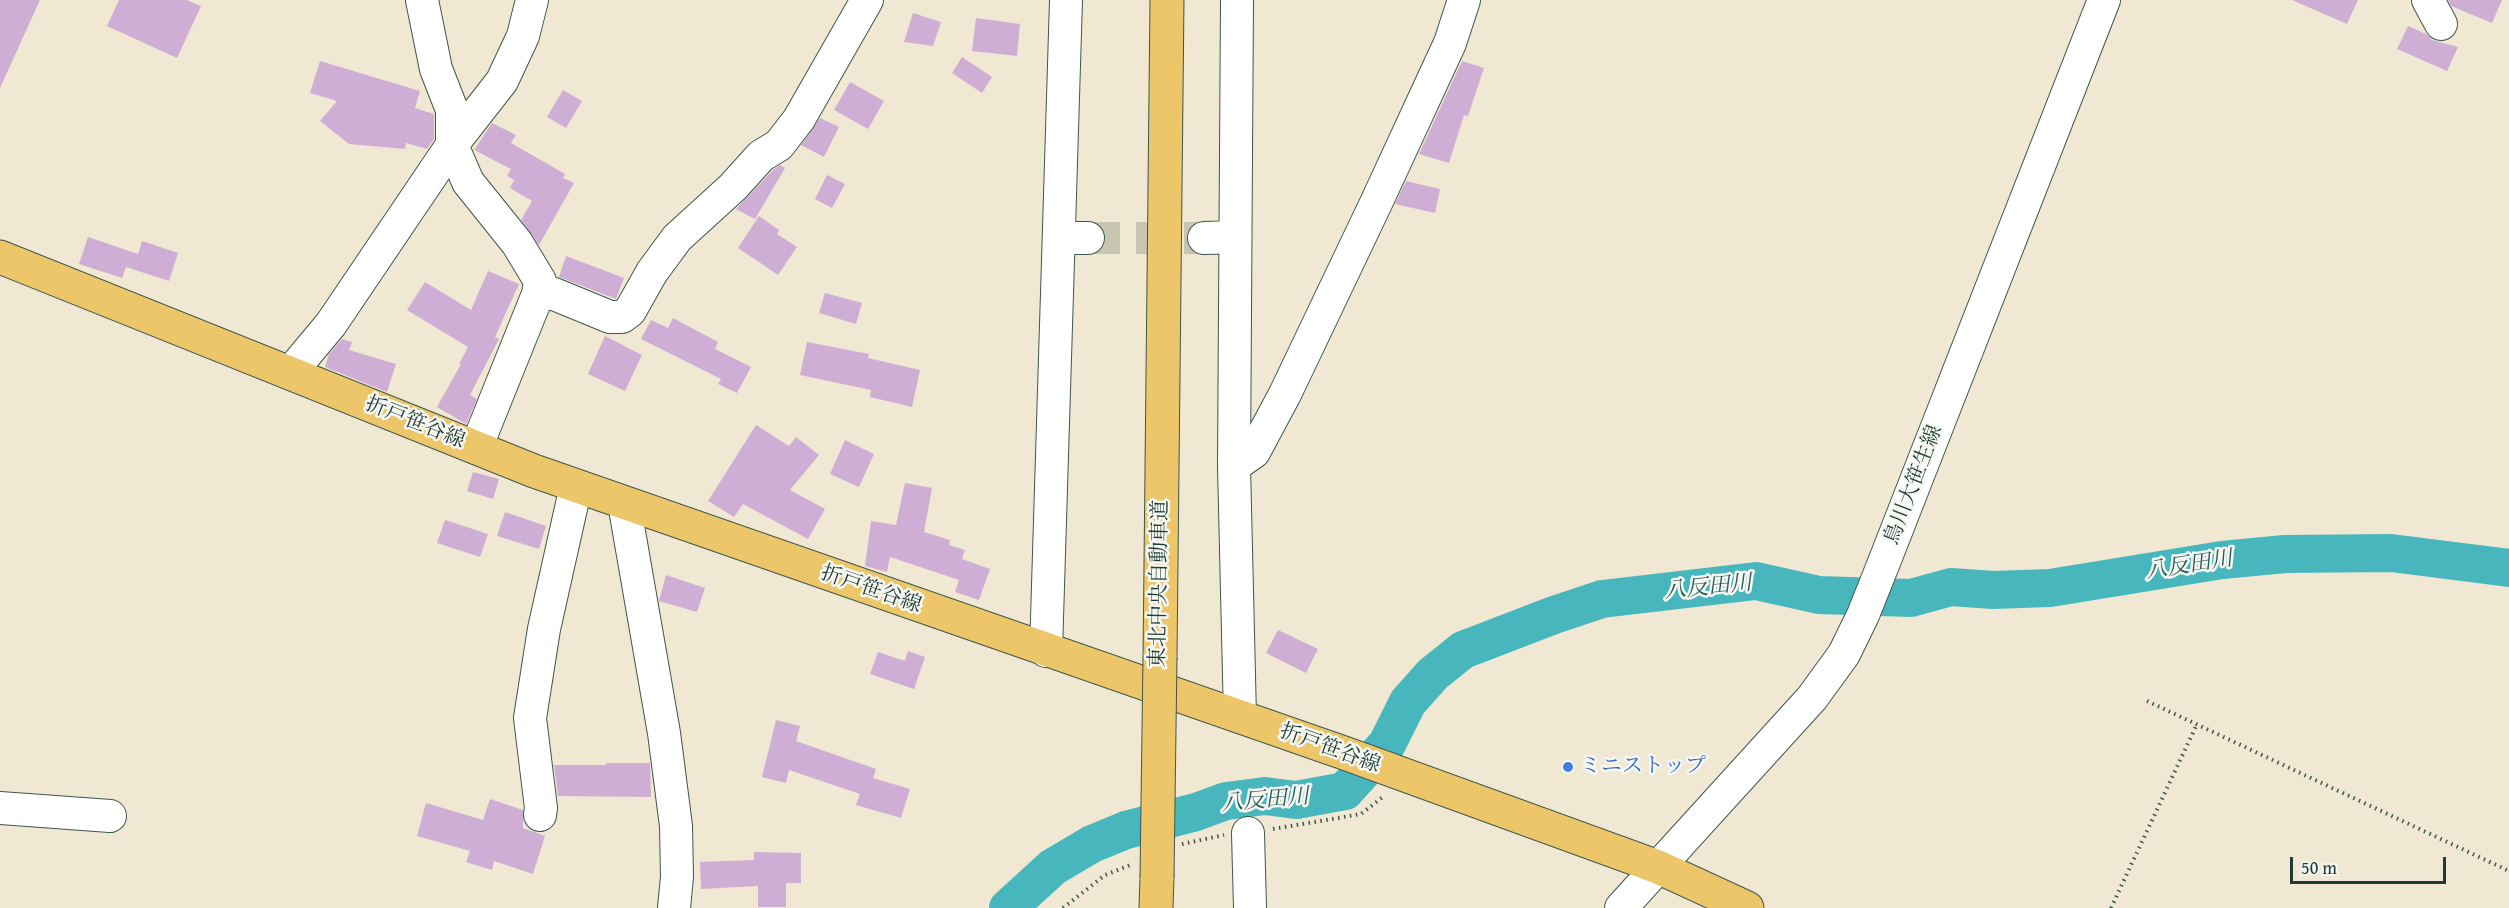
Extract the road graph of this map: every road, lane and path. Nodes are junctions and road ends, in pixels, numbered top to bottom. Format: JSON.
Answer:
{"nodes":[{"id":1,"x":422,"y":0,"type":"edge"},
{"id":2,"x":532,"y":0,"type":"edge"},
{"id":3,"x":867,"y":0,"type":"edge"},
{"id":4,"x":1066,"y":0,"type":"edge"},
{"id":5,"x":1157,"y":0,"type":"edge"},
{"id":6,"x":1167,"y":0,"type":"edge"},
{"id":7,"x":1237,"y":0,"type":"edge"},
{"id":8,"x":1464,"y":0,"type":"edge"},
{"id":9,"x":2104,"y":0,"type":"edge"},
{"id":10,"x":452,"y":144,"type":"junction"},
{"id":11,"x":1235,"y":237,"type":"junction"},
{"id":12,"x":1204,"y":238,"type":"tunnel mouth"},
{"id":13,"x":0,"y":258,"type":"edge"},
{"id":14,"x":1164,"y":260,"type":"junction"},
{"id":15,"x":538,"y":294,"type":"junction"},
{"id":16,"x":291,"y":372,"type":"junction"},
{"id":17,"x":476,"y":448,"type":"junction"},
{"id":18,"x":1234,"y":466,"type":"junction"},
{"id":19,"x":576,"y":486,"type":"junction"},
{"id":20,"x":624,"y":503,"type":"junction"},
{"id":21,"x":1046,"y":651,"type":"junction"},
{"id":22,"x":2148,"y":700,"type":"dead end"},
{"id":23,"x":1240,"y":717,"type":"junction"},
{"id":24,"x":2197,"y":724,"type":"junction"},
{"id":25,"x":0,"y":808,"type":"edge"},
{"id":26,"x":540,"y":815,"type":"dead end"},
{"id":27,"x":110,"y":816,"type":"dead end"},
{"id":28,"x":1248,"y":833,"type":"dead end"},
{"id":29,"x":1659,"y":867,"type":"junction"},
{"id":30,"x":2509,"y":871,"type":"edge"},
{"id":31,"x":1157,"y":892,"type":"edge"},
{"id":32,"x":674,"y":908,"type":"edge"},
{"id":33,"x":1250,"y":908,"type":"edge"},
{"id":34,"x":1622,"y":908,"type":"edge"},
{"id":35,"x":1747,"y":908,"type":"edge"},
{"id":36,"x":2111,"y":908,"type":"edge"}],
"edges":[{"from":1,"to":10,"type":"street"},
{"from":2,"to":10,"type":"street"},
{"from":3,"to":15,"type":"street"},
{"from":4,"to":21,"type":"street"},
{"from":5,"to":14,"type":"main road","name":"東北中央自動車道"},
{"from":6,"to":14,"type":"main road","name":"東北中央自動車道"},
{"from":7,"to":11,"type":"street"},
{"from":8,"to":18,"type":"street"},
{"from":9,"to":29,"type":"street","name":"鳥川大笹生線"},
{"from":10,"to":15,"type":"street"},
{"from":10,"to":16,"type":"street"},
{"from":11,"to":12,"type":"street"},
{"from":11,"to":18,"type":"street"},
{"from":13,"to":16,"type":"main road","name":"折戸笹谷線"},
{"from":14,"to":31,"type":"main road","name":"東北中央自動車道","bridge":true},
{"from":15,"to":17,"type":"street"},
{"from":16,"to":17,"type":"main road","name":"折戸笹谷線"},
{"from":17,"to":19,"type":"main road","name":"折戸笹谷線"},
{"from":18,"to":23,"type":"street"},
{"from":19,"to":20,"type":"main road","name":"折戸笹谷線"},
{"from":19,"to":26,"type":"street"},
{"from":20,"to":21,"type":"main road","name":"折戸笹谷線"},
{"from":20,"to":32,"type":"street"},
{"from":21,"to":23,"type":"main road","name":"折戸笹谷線"},
{"from":22,"to":24,"type":"path"},
{"from":23,"to":29,"type":"main road","name":"折戸笹谷線"},
{"from":24,"to":30,"type":"path"},
{"from":24,"to":36,"type":"path"},
{"from":25,"to":27,"type":"street"},
{"from":28,"to":33,"type":"street"},
{"from":29,"to":34,"type":"street","name":"鳥川大笹生線"},
{"from":29,"to":35,"type":"main road","name":"折戸笹谷線"}]}
